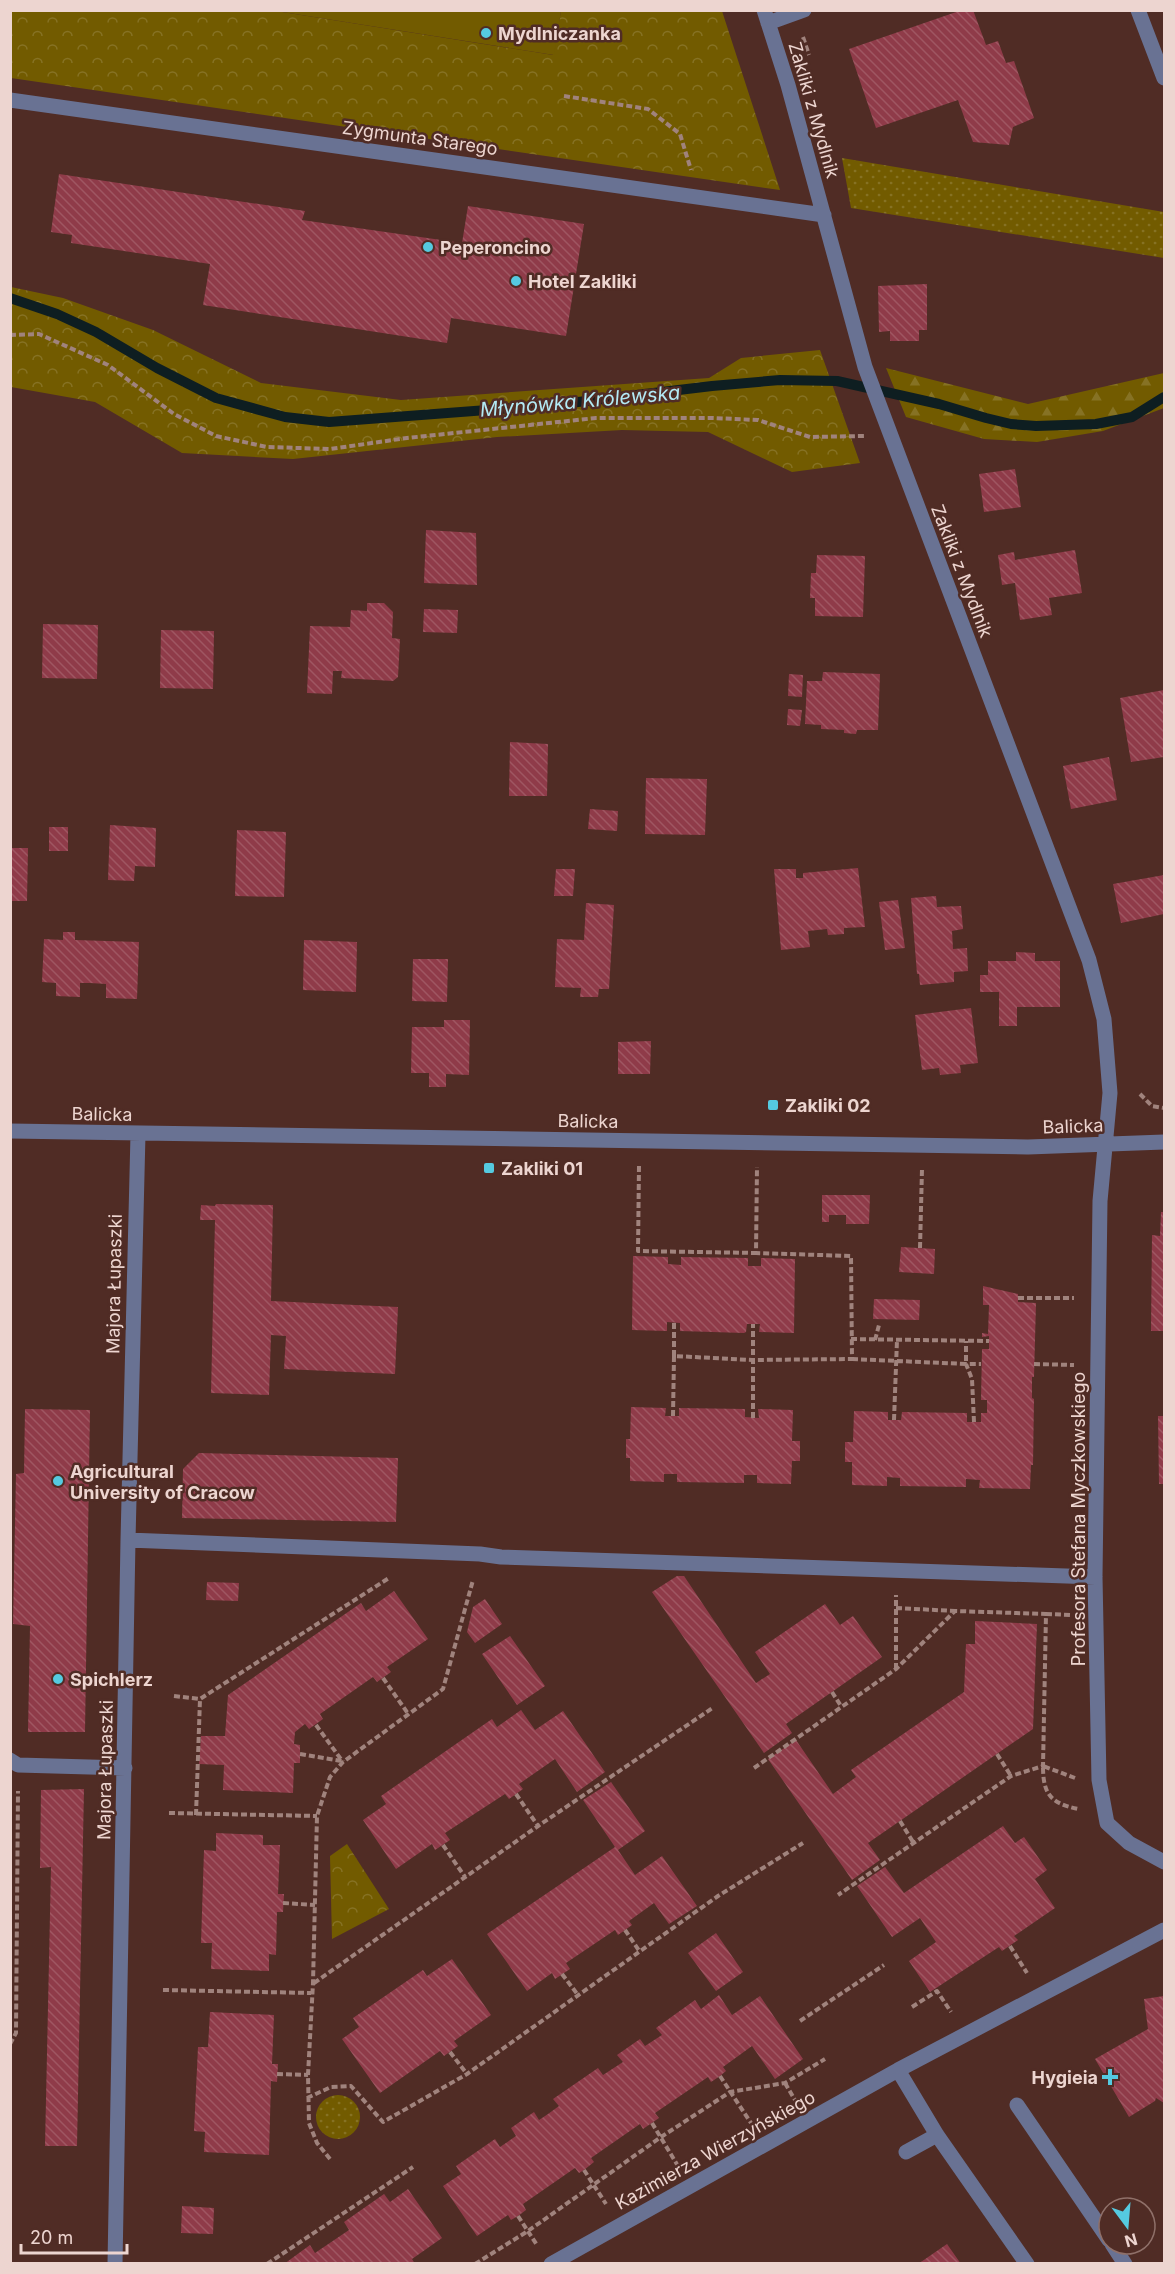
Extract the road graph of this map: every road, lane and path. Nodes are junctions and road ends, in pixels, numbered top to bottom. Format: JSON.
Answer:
{"nodes":[{"id":1,"x":804,"y":10,"type":"edge"},
{"id":2,"x":1138,"y":10,"type":"edge"},
{"id":3,"x":766,"y":17,"type":"edge"},
{"id":4,"x":1164,"y":78,"type":"edge"},
{"id":5,"x":564,"y":96,"type":"dead end"},
{"id":6,"x":10,"y":100,"type":"edge"},
{"id":7,"x":699,"y":197,"type":"junction"},
{"id":8,"x":824,"y":214,"type":"junction"},
{"id":9,"x":10,"y":335,"type":"edge"},
{"id":10,"x":889,"y":432,"type":"junction"},
{"id":11,"x":1140,"y":1094,"type":"dead end"},
{"id":12,"x":1164,"y":1108,"type":"edge"},
{"id":13,"x":10,"y":1131,"type":"edge"},
{"id":14,"x":138,"y":1134,"type":"junction"},
{"id":15,"x":1164,"y":1143,"type":"edge"},
{"id":16,"x":1104,"y":1144,"type":"junction"},
{"id":17,"x":639,"y":1164,"type":"dead end"},
{"id":18,"x":757,"y":1166,"type":"dead end"},
{"id":19,"x":922,"y":1168,"type":"dead end"},
{"id":20,"x":920,"y":1248,"type":"dead end"},
{"id":21,"x":756,"y":1253,"type":"junction"},
{"id":22,"x":1018,"y":1298,"type":"dead end"},
{"id":23,"x":1077,"y":1298,"type":"dead end"},
{"id":24,"x":674,"y":1323,"type":"dead end"},
{"id":25,"x":753,"y":1324,"type":"dead end"},
{"id":26,"x":879,"y":1325,"type":"dead end"},
{"id":27,"x":851,"y":1339,"type":"junction"},
{"id":28,"x":875,"y":1340,"type":"junction"},
{"id":29,"x":897,"y":1340,"type":"junction"},
{"id":30,"x":966,"y":1341,"type":"junction"},
{"id":31,"x":989,"y":1341,"type":"dead end"},
{"id":32,"x":674,"y":1356,"type":"junction"},
{"id":33,"x":752,"y":1359,"type":"junction"},
{"id":34,"x":852,"y":1359,"type":"junction"},
{"id":35,"x":897,"y":1362,"type":"junction"},
{"id":36,"x":966,"y":1364,"type":"junction"},
{"id":37,"x":981,"y":1364,"type":"dead end"},
{"id":38,"x":1034,"y":1364,"type":"dead end"},
{"id":39,"x":1078,"y":1365,"type":"dead end"},
{"id":40,"x":673,"y":1416,"type":"dead end"},
{"id":41,"x":753,"y":1418,"type":"dead end"},
{"id":42,"x":894,"y":1420,"type":"dead end"},
{"id":43,"x":974,"y":1422,"type":"dead end"},
{"id":44,"x":128,"y":1540,"type":"junction"},
{"id":45,"x":480,"y":1554,"type":"junction"},
{"id":46,"x":397,"y":1572,"type":"dead end"},
{"id":47,"x":1095,"y":1577,"type":"junction"},
{"id":48,"x":954,"y":1611,"type":"junction"},
{"id":49,"x":1046,"y":1614,"type":"junction"},
{"id":50,"x":1080,"y":1615,"type":"dead end"},
{"id":51,"x":896,"y":1669,"type":"junction"},
{"id":52,"x":383,"y":1678,"type":"dead end"},
{"id":53,"x":832,"y":1692,"type":"dead end"},
{"id":54,"x":174,"y":1696,"type":"dead end"},
{"id":55,"x":200,"y":1699,"type":"junction"},
{"id":56,"x":841,"y":1706,"type":"junction"},
{"id":57,"x":714,"y":1707,"type":"dead end"},
{"id":58,"x":409,"y":1715,"type":"junction"},
{"id":59,"x":316,"y":1725,"type":"dead end"},
{"id":60,"x":300,"y":1754,"type":"dead end"},
{"id":61,"x":998,"y":1754,"type":"dead end"},
{"id":62,"x":343,"y":1761,"type":"junction"},
{"id":63,"x":14,"y":1763,"type":"edge"},
{"id":64,"x":1043,"y":1766,"type":"junction"},
{"id":65,"x":125,"y":1768,"type":"junction"},
{"id":66,"x":754,"y":1768,"type":"dead end"},
{"id":67,"x":1011,"y":1776,"type":"junction"},
{"id":68,"x":1078,"y":1779,"type":"dead end"},
{"id":69,"x":516,"y":1794,"type":"dead end"},
{"id":70,"x":1088,"y":1811,"type":"dead end"},
{"id":71,"x":169,"y":1813,"type":"dead end"},
{"id":72,"x":196,"y":1815,"type":"junction"},
{"id":73,"x":317,"y":1816,"type":"junction"},
{"id":74,"x":900,"y":1821,"type":"dead end"},
{"id":75,"x":538,"y":1826,"type":"junction"},
{"id":76,"x":913,"y":1842,"type":"junction"},
{"id":77,"x":803,"y":1843,"type":"dead end"},
{"id":78,"x":443,"y":1845,"type":"dead end"},
{"id":79,"x":1164,"y":1862,"type":"edge"},
{"id":80,"x":465,"y":1877,"type":"junction"},
{"id":81,"x":838,"y":1895,"type":"dead end"},
{"id":82,"x":283,"y":1903,"type":"dead end"},
{"id":83,"x":315,"y":1905,"type":"junction"},
{"id":84,"x":625,"y":1930,"type":"dead end"},
{"id":85,"x":1164,"y":1930,"type":"edge"},
{"id":86,"x":1010,"y":1946,"type":"dead end"},
{"id":87,"x":640,"y":1952,"type":"junction"},
{"id":88,"x":884,"y":1965,"type":"dead end"},
{"id":89,"x":562,"y":1974,"type":"dead end"},
{"id":90,"x":1029,"y":1976,"type":"dead end"},
{"id":91,"x":313,"y":1983,"type":"junction"},
{"id":92,"x":163,"y":1990,"type":"dead end"},
{"id":93,"x":312,"y":1993,"type":"dead end"},
{"id":94,"x":578,"y":1995,"type":"junction"},
{"id":95,"x":912,"y":2007,"type":"dead end"},
{"id":96,"x":955,"y":2018,"type":"dead end"},
{"id":97,"x":800,"y":2021,"type":"dead end"},
{"id":98,"x":10,"y":2044,"type":"edge"},
{"id":99,"x":450,"y":2052,"type":"dead end"},
{"id":100,"x":825,"y":2059,"type":"dead end"},
{"id":101,"x":898,"y":2070,"type":"junction"},
{"id":102,"x":277,"y":2074,"type":"dead end"},
{"id":103,"x":467,"y":2074,"type":"junction"},
{"id":104,"x":308,"y":2075,"type":"junction"},
{"id":105,"x":720,"y":2076,"type":"dead end"},
{"id":106,"x":784,"y":2083,"type":"junction"},
{"id":107,"x":730,"y":2092,"type":"junction"},
{"id":108,"x":307,"y":2098,"type":"junction"},
{"id":109,"x":798,"y":2105,"type":"dead end"},
{"id":110,"x":1017,"y":2105,"type":"dead end"},
{"id":111,"x":652,"y":2123,"type":"dead end"},
{"id":112,"x":755,"y":2129,"type":"dead end"},
{"id":113,"x":937,"y":2135,"type":"junction"},
{"id":114,"x":661,"y":2137,"type":"junction"},
{"id":115,"x":906,"y":2152,"type":"dead end"},
{"id":116,"x":330,"y":2159,"type":"dead end"},
{"id":117,"x":413,"y":2167,"type":"dead end"},
{"id":118,"x":680,"y":2169,"type":"dead end"},
{"id":119,"x":584,"y":2170,"type":"dead end"},
{"id":120,"x":595,"y":2185,"type":"junction"},
{"id":121,"x":610,"y":2208,"type":"dead end"},
{"id":122,"x":518,"y":2216,"type":"dead end"},
{"id":123,"x":1097,"y":2222,"type":"edge"},
{"id":124,"x":528,"y":2231,"type":"junction"},
{"id":125,"x":539,"y":2247,"type":"dead end"},
{"id":126,"x":115,"y":2264,"type":"edge"},
{"id":127,"x":267,"y":2264,"type":"edge"},
{"id":128,"x":474,"y":2264,"type":"edge"},
{"id":129,"x":551,"y":2264,"type":"edge"},
{"id":130,"x":1027,"y":2264,"type":"edge"}],
"edges":[{"from":1,"to":3,"type":"street"},
{"from":2,"to":4,"type":"street"},
{"from":3,"to":8,"type":"street","name":"Zakliki z Mydlnik"},
{"from":5,"to":7,"type":"path"},
{"from":6,"to":7,"type":"street","name":"Zygmunta Starego"},
{"from":7,"to":8,"type":"street","name":"Zygmunta Starego"},
{"from":8,"to":10,"type":"street","name":"Zakliki z Mydlnik"},
{"from":9,"to":10,"type":"path"},
{"from":10,"to":16,"type":"street","name":"Zakliki z Mydlnik"},
{"from":11,"to":12,"type":"path"},
{"from":13,"to":14,"type":"street","name":"Balicka"},
{"from":14,"to":16,"type":"street","name":"Balicka"},
{"from":14,"to":44,"type":"street","name":"Majora Łupaszki"},
{"from":15,"to":16,"type":"street","name":"Balicka"},
{"from":16,"to":47,"type":"street","name":"Profesora Stefana Myczkowskiego"},
{"from":17,"to":21,"type":"path"},
{"from":18,"to":21,"type":"path"},
{"from":19,"to":20,"type":"path"},
{"from":21,"to":27,"type":"path"},
{"from":22,"to":23,"type":"path"},
{"from":24,"to":32,"type":"path"},
{"from":25,"to":33,"type":"path"},
{"from":26,"to":28,"type":"path"},
{"from":27,"to":28,"type":"path"},
{"from":27,"to":34,"type":"path"},
{"from":28,"to":29,"type":"path"},
{"from":29,"to":30,"type":"path"},
{"from":29,"to":35,"type":"path"},
{"from":30,"to":31,"type":"path"},
{"from":30,"to":36,"type":"path"},
{"from":32,"to":33,"type":"path"},
{"from":32,"to":40,"type":"path"},
{"from":33,"to":34,"type":"path"},
{"from":33,"to":41,"type":"path"},
{"from":34,"to":35,"type":"path"},
{"from":35,"to":36,"type":"path"},
{"from":35,"to":42,"type":"path"},
{"from":36,"to":37,"type":"path"},
{"from":36,"to":43,"type":"path"},
{"from":38,"to":39,"type":"path"},
{"from":44,"to":45,"type":"street"},
{"from":44,"to":65,"type":"street","name":"Majora Łupaszki"},
{"from":45,"to":47,"type":"street"},
{"from":45,"to":58,"type":"path"},
{"from":46,"to":55,"type":"path"},
{"from":47,"to":79,"type":"street","name":"Profesora Stefana Myczkowskiego"},
{"from":48,"to":49,"type":"path"},
{"from":48,"to":51,"type":"path"},
{"from":48,"to":51,"type":"path"},
{"from":49,"to":50,"type":"path"},
{"from":49,"to":64,"type":"path"},
{"from":51,"to":56,"type":"path"},
{"from":52,"to":58,"type":"path"},
{"from":53,"to":56,"type":"path"},
{"from":54,"to":55,"type":"path"},
{"from":55,"to":72,"type":"path"},
{"from":56,"to":66,"type":"path"},
{"from":57,"to":75,"type":"path"},
{"from":58,"to":62,"type":"path"},
{"from":59,"to":62,"type":"path"},
{"from":60,"to":62,"type":"path"},
{"from":61,"to":67,"type":"path"},
{"from":62,"to":73,"type":"path"},
{"from":63,"to":65,"type":"street"},
{"from":63,"to":98,"type":"path"},
{"from":64,"to":67,"type":"path"},
{"from":64,"to":68,"type":"path"},
{"from":64,"to":70,"type":"path"},
{"from":65,"to":126,"type":"street","name":"Majora Łupaszki"},
{"from":67,"to":76,"type":"path"},
{"from":69,"to":75,"type":"path"},
{"from":71,"to":72,"type":"path"},
{"from":72,"to":73,"type":"path"},
{"from":73,"to":83,"type":"path"},
{"from":74,"to":76,"type":"path"},
{"from":75,"to":80,"type":"path"},
{"from":76,"to":81,"type":"path"},
{"from":77,"to":87,"type":"path"},
{"from":78,"to":80,"type":"path"},
{"from":80,"to":91,"type":"path"},
{"from":82,"to":83,"type":"path"},
{"from":83,"to":91,"type":"path"},
{"from":84,"to":87,"type":"path"},
{"from":85,"to":101,"type":"street","name":"Kazimierza Wierzyńskiego"},
{"from":86,"to":90,"type":"path"},
{"from":87,"to":94,"type":"path"},
{"from":88,"to":97,"type":"path"},
{"from":89,"to":94,"type":"path"},
{"from":91,"to":104,"type":"path"},
{"from":92,"to":93,"type":"path"},
{"from":94,"to":103,"type":"path"},
{"from":95,"to":96,"type":"path"},
{"from":99,"to":103,"type":"path"},
{"from":100,"to":106,"type":"path"},
{"from":101,"to":113,"type":"street"},
{"from":101,"to":129,"type":"street","name":"Kazimierza Wierzyńskiego"},
{"from":102,"to":104,"type":"path"},
{"from":103,"to":108,"type":"path"},
{"from":104,"to":108,"type":"path"},
{"from":105,"to":107,"type":"path"},
{"from":106,"to":107,"type":"path"},
{"from":106,"to":109,"type":"path"},
{"from":107,"to":112,"type":"path"},
{"from":107,"to":114,"type":"path"},
{"from":108,"to":116,"type":"path"},
{"from":110,"to":123,"type":"street"},
{"from":111,"to":114,"type":"path"},
{"from":113,"to":115,"type":"street"},
{"from":113,"to":130,"type":"street"},
{"from":114,"to":118,"type":"path"},
{"from":114,"to":120,"type":"path"},
{"from":117,"to":127,"type":"path"},
{"from":119,"to":120,"type":"path"},
{"from":120,"to":121,"type":"path"},
{"from":120,"to":124,"type":"path"},
{"from":122,"to":124,"type":"path"},
{"from":124,"to":125,"type":"path"},
{"from":124,"to":128,"type":"path"}]}
